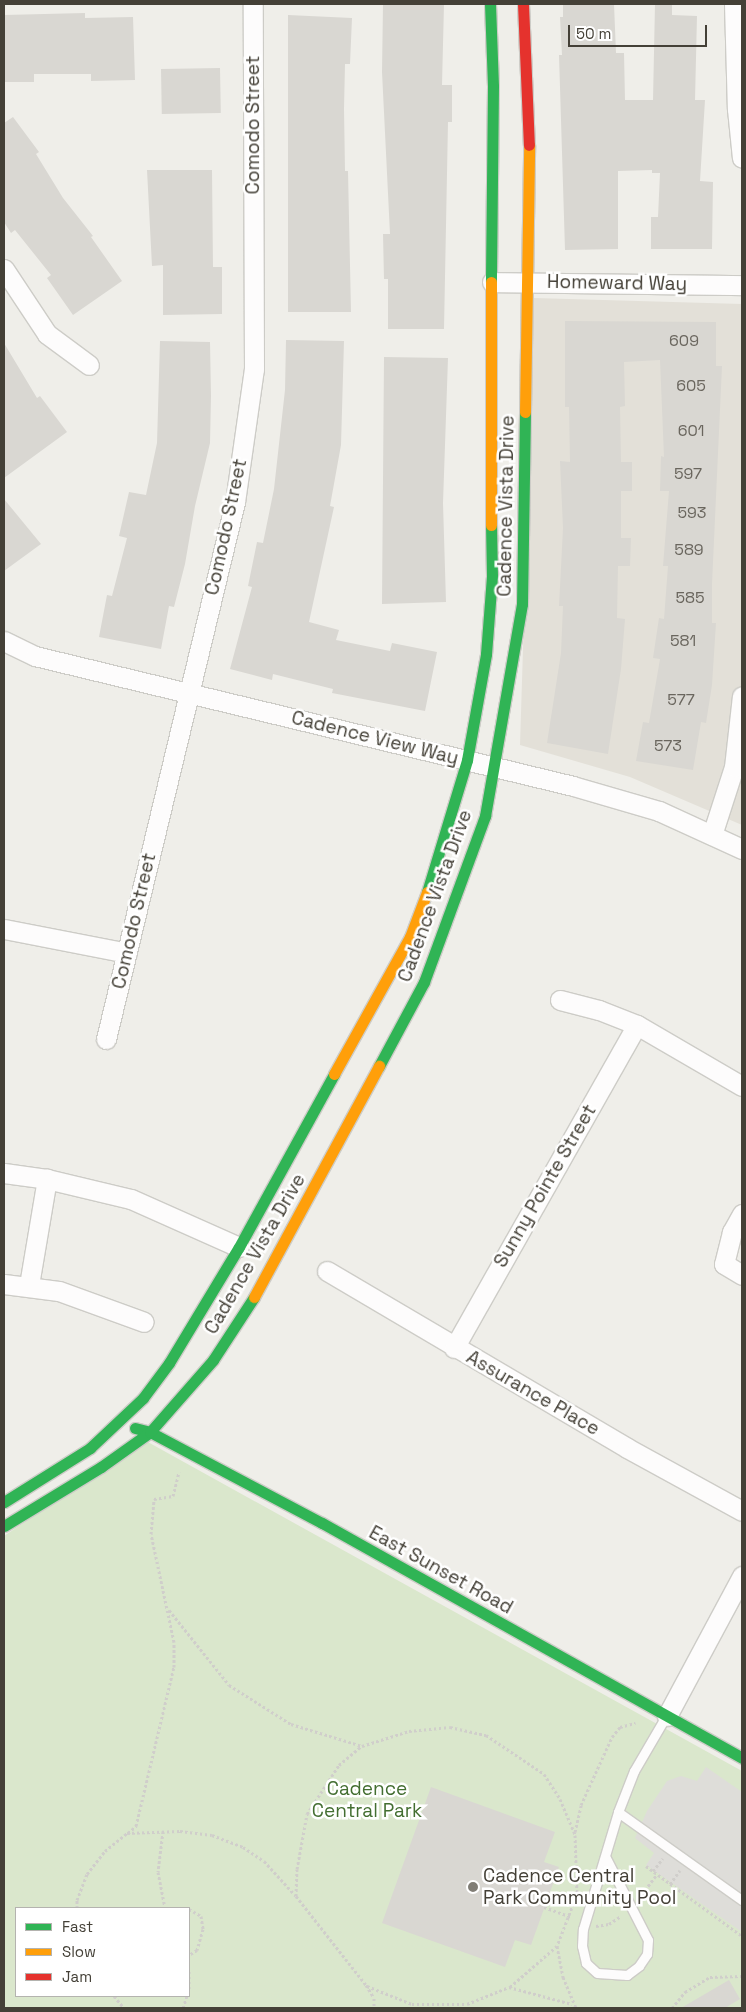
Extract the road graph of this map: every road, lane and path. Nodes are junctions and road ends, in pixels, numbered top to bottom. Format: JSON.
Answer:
{"nodes":[{"id":1,"x":253,"y":4,"type":"edge"},
{"id":2,"x":490,"y":4,"type":"edge"},
{"id":3,"x":523,"y":4,"type":"edge"},
{"id":4,"x":734,"y":4,"type":"edge"},
{"id":5,"x":742,"y":158,"type":"edge"},
{"id":6,"x":4,"y":269,"type":"edge"},
{"id":7,"x":492,"y":282,"type":"junction"},
{"id":8,"x":526,"y":282,"type":"junction"},
{"id":9,"x":742,"y":285,"type":"edge"},
{"id":10,"x":89,"y":365,"type":"dead end"},
{"id":11,"x":4,"y":642,"type":"edge"},
{"id":12,"x":187,"y":693,"type":"junction"},
{"id":13,"x":742,"y":696,"type":"edge"},
{"id":14,"x":467,"y":760,"type":"junction"},
{"id":15,"x":495,"y":767,"type":"junction"},
{"id":16,"x":712,"y":835,"type":"junction"},
{"id":17,"x":742,"y":849,"type":"edge"},
{"id":18,"x":4,"y":929,"type":"edge"},
{"id":19,"x":127,"y":953,"type":"junction"},
{"id":20,"x":560,"y":1000,"type":"dead end"},
{"id":21,"x":637,"y":1025,"type":"junction"},
{"id":22,"x":106,"y":1039,"type":"dead end"},
{"id":23,"x":742,"y":1086,"type":"edge"},
{"id":24,"x":4,"y":1173,"type":"edge"},
{"id":25,"x":47,"y":1179,"type":"junction"},
{"id":26,"x":742,"y":1214,"type":"edge"},
{"id":27,"x":239,"y":1247,"type":"junction"},
{"id":28,"x":327,"y":1271,"type":"dead end"},
{"id":29,"x":742,"y":1275,"type":"edge"},
{"id":30,"x":4,"y":1284,"type":"edge"},
{"id":31,"x":29,"y":1285,"type":"junction"},
{"id":32,"x":144,"y":1322,"type":"dead end"},
{"id":33,"x":454,"y":1348,"type":"junction"},
{"id":34,"x":118,"y":1423,"type":"junction"},
{"id":35,"x":150,"y":1432,"type":"junction"},
{"id":36,"x":179,"y":1471,"type":"dead end"},
{"id":37,"x":4,"y":1502,"type":"edge"},
{"id":38,"x":742,"y":1511,"type":"edge"},
{"id":39,"x":4,"y":1526,"type":"edge"},
{"id":40,"x":742,"y":1576,"type":"edge"},
{"id":41,"x":168,"y":1608,"type":"junction"},
{"id":42,"x":666,"y":1716,"type":"junction"},
{"id":43,"x":638,"y":1722,"type":"dead end"},
{"id":44,"x":362,"y":1746,"type":"junction"},
{"id":45,"x":742,"y":1758,"type":"edge"},
{"id":46,"x":618,"y":1812,"type":"junction"},
{"id":47,"x":163,"y":1831,"type":"junction"},
{"id":48,"x":127,"y":1833,"type":"junction"},
{"id":49,"x":575,"y":1835,"type":"junction"},
{"id":50,"x":606,"y":1858,"type":"junction"},
{"id":51,"x":646,"y":1866,"type":"dead end"},
{"id":52,"x":657,"y":1874,"type":"junction"},
{"id":53,"x":296,"y":1896,"type":"junction"},
{"id":54,"x":638,"y":1899,"type":"dead end"},
{"id":55,"x":742,"y":1900,"type":"edge"},
{"id":56,"x":77,"y":1907,"type":"edge"},
{"id":57,"x":165,"y":1907,"type":"edge"},
{"id":58,"x":544,"y":1907,"type":"dead end"},
{"id":59,"x":190,"y":1910,"type":"edge"},
{"id":60,"x":622,"y":1915,"type":"dead end"},
{"id":61,"x":569,"y":1916,"type":"junction"},
{"id":62,"x":574,"y":1918,"type":"dead end"},
{"id":63,"x":595,"y":1926,"type":"dead end"},
{"id":64,"x":742,"y":1936,"type":"edge"},
{"id":65,"x":557,"y":1946,"type":"junction"},
{"id":66,"x":190,"y":1954,"type":"edge"},
{"id":67,"x":742,"y":1976,"type":"edge"},
{"id":68,"x":366,"y":1986,"type":"junction"},
{"id":69,"x":509,"y":1987,"type":"junction"},
{"id":70,"x":115,"y":1997,"type":"edge"},
{"id":71,"x":572,"y":2004,"type":"junction"},
{"id":72,"x":444,"y":2007,"type":"edge"},
{"id":73,"x":124,"y":2008,"type":"edge"},
{"id":74,"x":374,"y":2008,"type":"edge"},
{"id":75,"x":576,"y":2008,"type":"edge"},
{"id":76,"x":672,"y":2008,"type":"edge"}],
"edges":[{"from":1,"to":12,"type":"street","name":"Comodo Street"},
{"from":2,"to":7,"type":"street","name":"Cadence Vista Drive"},
{"from":3,"to":8,"type":"street","name":"Cadence Vista Drive"},
{"from":4,"to":5,"type":"street"},
{"from":6,"to":10,"type":"street"},
{"from":7,"to":8,"type":"street","name":"Homeward Way"},
{"from":7,"to":14,"type":"street","name":"Cadence Vista Drive"},
{"from":8,"to":9,"type":"street","name":"Homeward Way"},
{"from":8,"to":15,"type":"street","name":"Cadence Vista Drive"},
{"from":11,"to":12,"type":"street","name":"Cadence View Way"},
{"from":12,"to":14,"type":"street","name":"Cadence View Way"},
{"from":12,"to":19,"type":"street","name":"Comodo Street"},
{"from":13,"to":16,"type":"street"},
{"from":14,"to":15,"type":"street","name":"Cadence View Way"},
{"from":14,"to":27,"type":"street","name":"Cadence Vista Drive"},
{"from":15,"to":16,"type":"street","name":"Cadence View Way"},
{"from":15,"to":35,"type":"street","name":"Cadence Vista Drive"},
{"from":16,"to":17,"type":"street","name":"Cadence View Way"},
{"from":18,"to":19,"type":"street"},
{"from":19,"to":22,"type":"street","name":"Comodo Street"},
{"from":20,"to":21,"type":"street"},
{"from":21,"to":23,"type":"street"},
{"from":21,"to":33,"type":"street","name":"Sunny Pointe Street"},
{"from":24,"to":25,"type":"street"},
{"from":25,"to":27,"type":"street"},
{"from":25,"to":31,"type":"street"},
{"from":26,"to":29,"type":"street"},
{"from":27,"to":34,"type":"street","name":"Cadence Vista Drive"},
{"from":28,"to":33,"type":"street","name":"Assurance Place"},
{"from":30,"to":31,"type":"street"},
{"from":31,"to":32,"type":"street"},
{"from":33,"to":38,"type":"street","name":"Assurance Place"},
{"from":34,"to":35,"type":"street","name":"East Sunset Road"},
{"from":34,"to":37,"type":"street","name":"Cadence Vista Drive"},
{"from":35,"to":39,"type":"street","name":"Cadence Vista Drive"},
{"from":35,"to":42,"type":"street","name":"East Sunset Road"},
{"from":36,"to":41,"type":"path"},
{"from":40,"to":42,"type":"street"},
{"from":41,"to":44,"type":"path"},
{"from":41,"to":48,"type":"path"},
{"from":42,"to":45,"type":"street","name":"East Sunset Road"},
{"from":42,"to":46,"type":"lane"},
{"from":43,"to":49,"type":"path"},
{"from":44,"to":49,"type":"path"},
{"from":44,"to":53,"type":"path"},
{"from":46,"to":50,"type":"lane"},
{"from":46,"to":55,"type":"lane"},
{"from":47,"to":48,"type":"path"},
{"from":47,"to":53,"type":"path"},
{"from":47,"to":57,"type":"path"},
{"from":48,"to":56,"type":"path"},
{"from":49,"to":61,"type":"path"},
{"from":50,"to":50,"type":"lane"},
{"from":51,"to":52,"type":"path"},
{"from":52,"to":54,"type":"path"},
{"from":52,"to":64,"type":"path"},
{"from":53,"to":68,"type":"path"},
{"from":58,"to":61,"type":"path"},
{"from":59,"to":66,"type":"path"},
{"from":60,"to":63,"type":"path"},
{"from":61,"to":62,"type":"path"},
{"from":61,"to":65,"type":"path"},
{"from":65,"to":69,"type":"path"},
{"from":65,"to":71,"type":"path"},
{"from":67,"to":76,"type":"path"},
{"from":68,"to":72,"type":"path"},
{"from":68,"to":74,"type":"path"},
{"from":69,"to":71,"type":"path"},
{"from":69,"to":72,"type":"path"},
{"from":70,"to":73,"type":"path"},
{"from":71,"to":75,"type":"path"}]}
